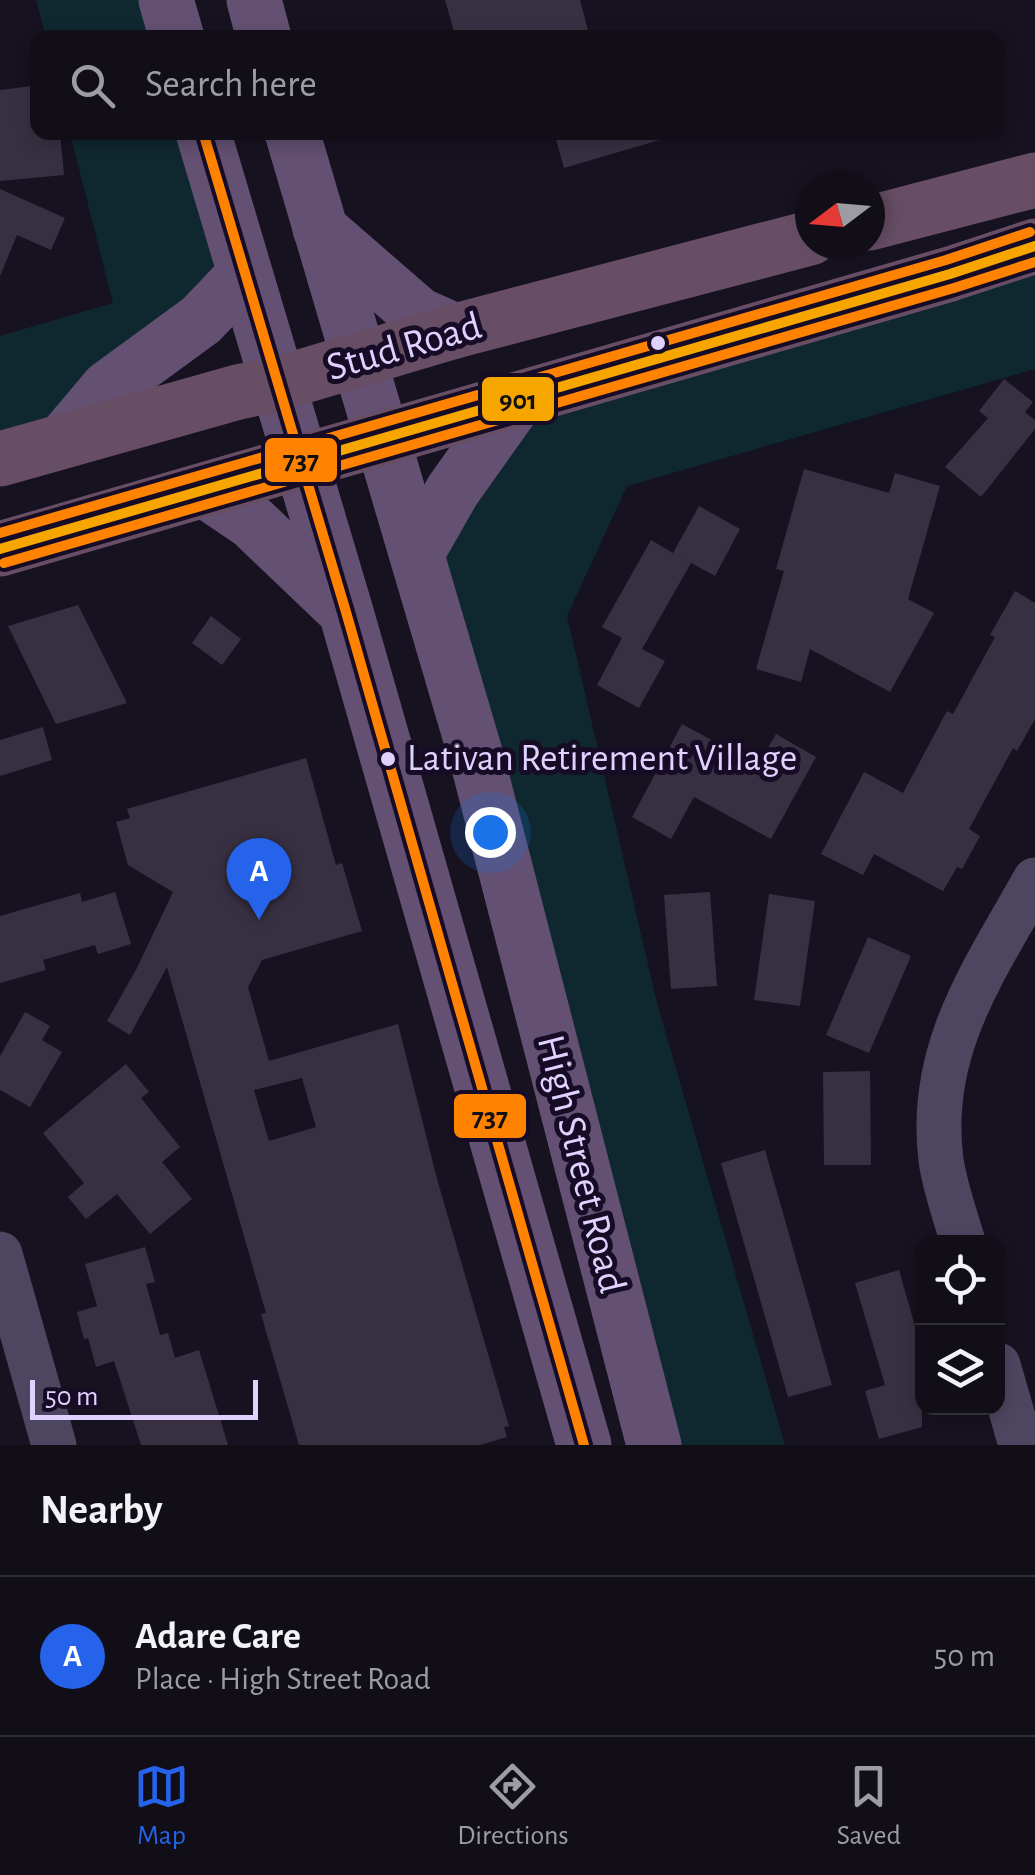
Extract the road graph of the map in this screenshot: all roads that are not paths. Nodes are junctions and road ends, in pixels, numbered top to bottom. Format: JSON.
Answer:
{"nodes":[{"id":1,"x":166,"y":0,"type":"edge"},
{"id":2,"x":254,"y":0,"type":"edge"},
{"id":3,"x":174,"y":30,"type":"edge"},
{"id":4,"x":262,"y":30,"type":"edge"},
{"id":5,"x":205,"y":140,"type":"edge"},
{"id":6,"x":294,"y":140,"type":"edge"},
{"id":7,"x":1035,"y":180,"type":"edge"},
{"id":8,"x":885,"y":219,"type":"edge"},
{"id":9,"x":320,"y":228,"type":"junction"},
{"id":10,"x":795,"y":242,"type":"edge"},
{"id":11,"x":1035,"y":246,"type":"edge"},
{"id":12,"x":244,"y":276,"type":"junction"},
{"id":13,"x":455,"y":331,"type":"junction"},
{"id":14,"x":358,"y":359,"type":"junction"},
{"id":15,"x":277,"y":384,"type":"junction"},
{"id":16,"x":518,"y":400,"type":"junction"},
{"id":17,"x":382,"y":439,"type":"junction"},
{"id":18,"x":64,"y":440,"type":"junction"},
{"id":19,"x":0,"y":460,"type":"edge"},
{"id":20,"x":302,"y":464,"type":"junction"},
{"id":21,"x":206,"y":490,"type":"junction"},
{"id":22,"x":0,"y":549,"type":"edge"},
{"id":23,"x":417,"y":553,"type":"junction"},
{"id":24,"x":346,"y":612,"type":"junction"},
{"id":25,"x":1035,"y":880,"type":"edge"},
{"id":26,"x":961,"y":1235,"type":"edge"},
{"id":27,"x":0,"y":1254,"type":"edge"},
{"id":28,"x":634,"y":1373,"type":"junction"},
{"id":29,"x":1005,"y":1389,"type":"edge"},
{"id":30,"x":582,"y":1436,"type":"edge"},
{"id":31,"x":54,"y":1445,"type":"edge"},
{"id":32,"x":654,"y":1445,"type":"edge"},
{"id":33,"x":1021,"y":1445,"type":"edge"}],
"edges":[{"from":1,"to":3,"type":"main road"},
{"from":2,"to":4,"type":"main road"},
{"from":5,"to":12,"type":"main road","name":"High Street Road"},
{"from":6,"to":9,"type":"main road","name":"High Street Road"},
{"from":7,"to":8,"type":"highway"},
{"from":9,"to":13,"type":"main road"},
{"from":9,"to":14,"type":"main road","name":"High Street Road"},
{"from":10,"to":13,"type":"highway","name":"Stud Road"},
{"from":11,"to":16,"type":"highway","name":"Stud Road"},
{"from":12,"to":15,"type":"main road","name":"High Street Road"},
{"from":12,"to":18,"type":"main road"},
{"from":13,"to":14,"type":"highway","name":"Stud Road"},
{"from":14,"to":15,"type":"highway","name":"Stud Road"},
{"from":14,"to":17,"type":"main road","name":"High Street Road"},
{"from":15,"to":18,"type":"highway","name":"Stud Road"},
{"from":15,"to":20,"type":"main road","name":"High Street Road"},
{"from":16,"to":17,"type":"highway","name":"Stud Road"},
{"from":16,"to":23,"type":"main road"},
{"from":17,"to":20,"type":"highway","name":"Stud Road"},
{"from":17,"to":23,"type":"main road","name":"High Street Road"},
{"from":18,"to":19,"type":"highway","name":"Stud Road"},
{"from":20,"to":21,"type":"highway","name":"Stud Road"},
{"from":20,"to":24,"type":"main road","name":"High Street Road"},
{"from":21,"to":22,"type":"highway","name":"Stud Road"},
{"from":21,"to":24,"type":"main road"},
{"from":23,"to":28,"type":"main road","name":"High Street Road"},
{"from":24,"to":30,"type":"main road","name":"High Street Road"},
{"from":25,"to":26,"type":"street"},
{"from":27,"to":31,"type":"street"},
{"from":28,"to":30,"type":"main road"},
{"from":28,"to":32,"type":"main road","name":"High Street Road"},
{"from":29,"to":33,"type":"street"}]}
